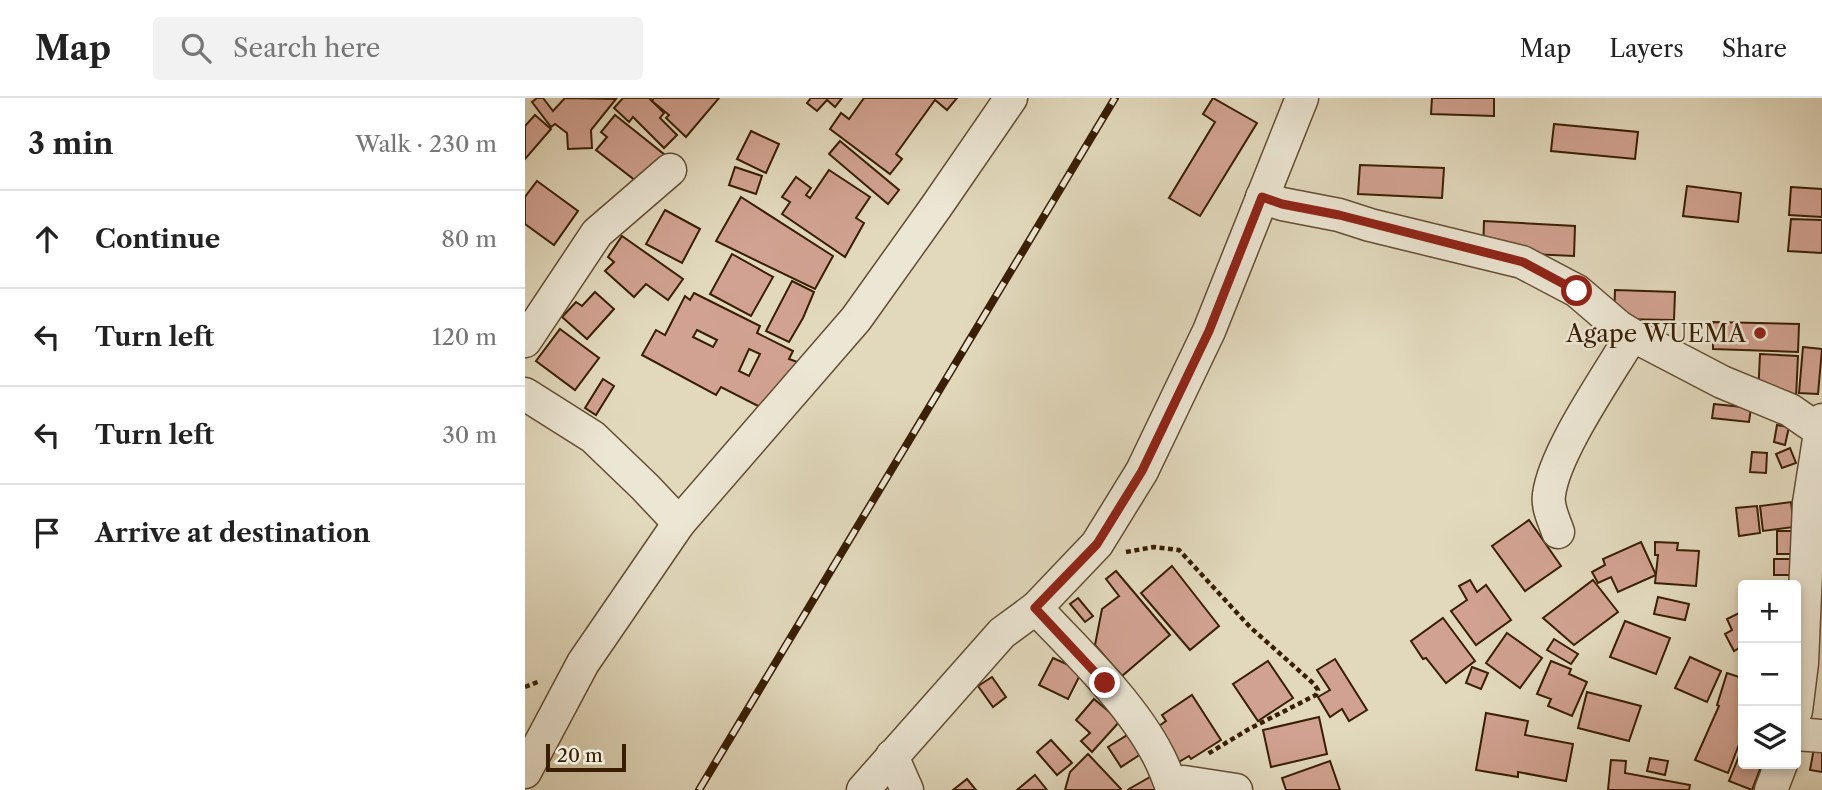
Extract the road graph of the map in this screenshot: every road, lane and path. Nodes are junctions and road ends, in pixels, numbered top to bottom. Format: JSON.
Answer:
{"nodes":[{"id":1,"x":1011,"y":98,"type":"edge"},
{"id":2,"x":1302,"y":98,"type":"edge"},
{"id":3,"x":670,"y":170,"type":"dead end"},
{"id":4,"x":1262,"y":197,"type":"junction"},
{"id":5,"x":1632,"y":335,"type":"junction"},
{"id":6,"x":525,"y":341,"type":"edge"},
{"id":7,"x":525,"y":394,"type":"edge"},
{"id":8,"x":1821,"y":425,"type":"edge"},
{"id":9,"x":1822,"y":474,"type":"edge"},
{"id":10,"x":1809,"y":503,"type":"junction"},
{"id":11,"x":679,"y":523,"type":"junction"},
{"id":12,"x":1557,"y":532,"type":"dead end"},
{"id":13,"x":1097,"y":544,"type":"junction"},
{"id":14,"x":1035,"y":608,"type":"junction"},
{"id":15,"x":1797,"y":706,"type":"edge"},
{"id":16,"x":1801,"y":734,"type":"edge"},
{"id":17,"x":1822,"y":736,"type":"edge"},
{"id":18,"x":892,"y":756,"type":"junction"},
{"id":19,"x":1779,"y":769,"type":"edge"},
{"id":20,"x":525,"y":772,"type":"edge"},
{"id":21,"x":1177,"y":787,"type":"edge"},
{"id":22,"x":863,"y":790,"type":"edge"},
{"id":23,"x":907,"y":790,"type":"edge"},
{"id":24,"x":1236,"y":790,"type":"edge"},
{"id":25,"x":1771,"y":790,"type":"edge"}],
"edges":[{"from":1,"to":11,"type":"street"},
{"from":2,"to":4,"type":"street"},
{"from":3,"to":6,"type":"street"},
{"from":4,"to":5,"type":"street"},
{"from":4,"to":13,"type":"street"},
{"from":5,"to":8,"type":"street"},
{"from":5,"to":12,"type":"street"},
{"from":7,"to":11,"type":"street"},
{"from":8,"to":10,"type":"street"},
{"from":9,"to":10,"type":"street"},
{"from":10,"to":15,"type":"street"},
{"from":11,"to":20,"type":"street"},
{"from":13,"to":14,"type":"street"},
{"from":13,"to":21,"type":"path"},
{"from":14,"to":18,"type":"street"},
{"from":14,"to":21,"type":"street"},
{"from":16,"to":17,"type":"street"},
{"from":18,"to":22,"type":"street"},
{"from":18,"to":23,"type":"street"},
{"from":19,"to":25,"type":"street"},
{"from":21,"to":24,"type":"street"}]}
